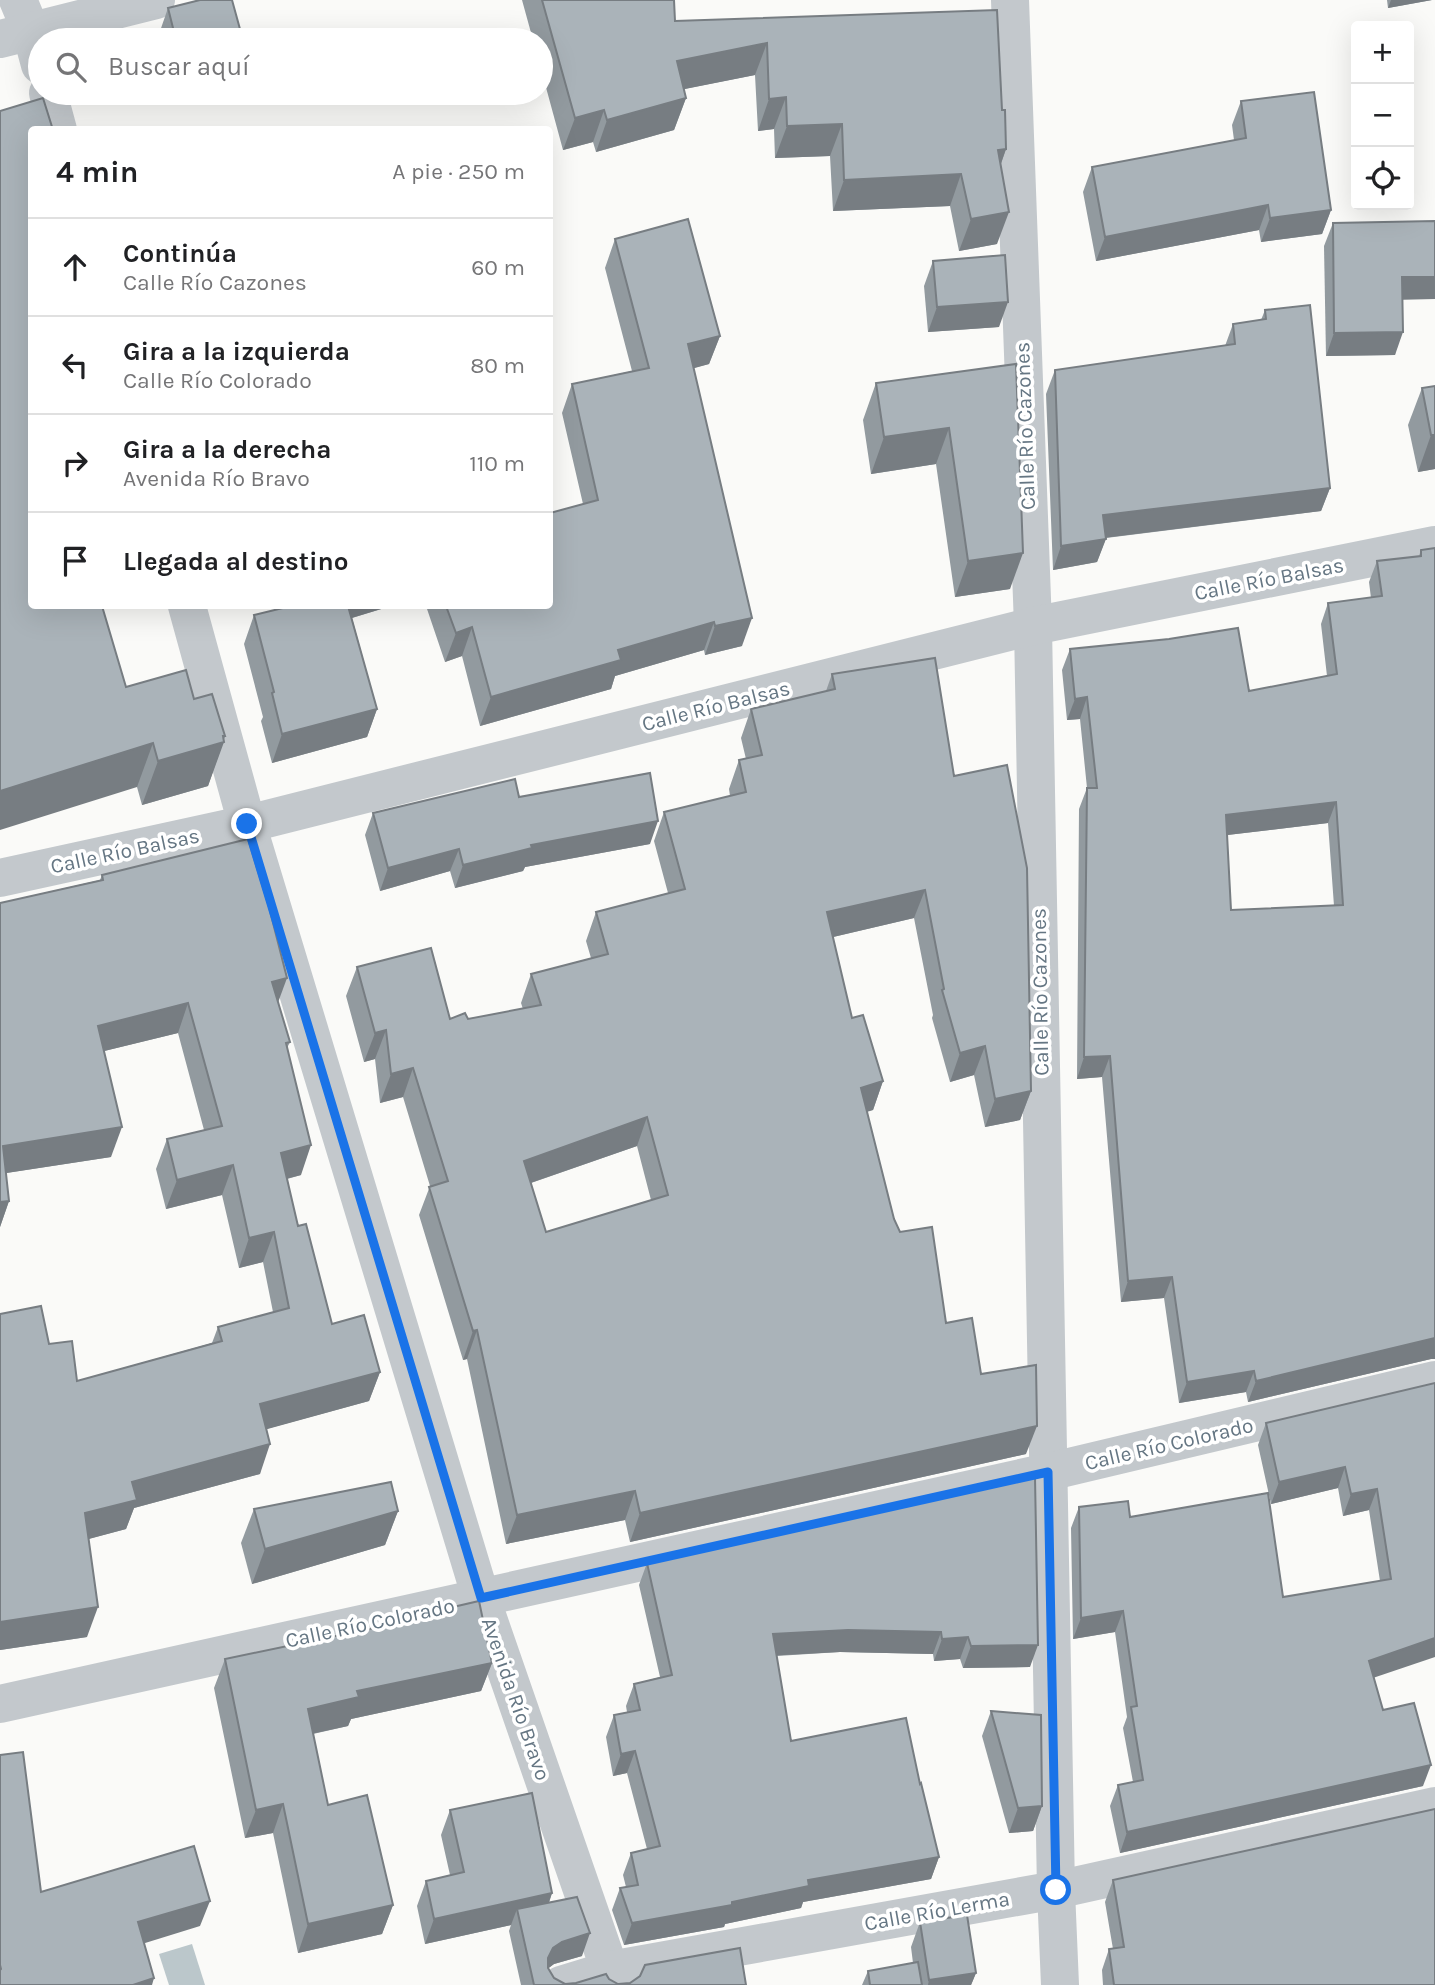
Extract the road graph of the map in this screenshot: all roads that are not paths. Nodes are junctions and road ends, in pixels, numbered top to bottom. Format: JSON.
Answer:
{"nodes":[{"id":1,"x":156,"y":0,"type":"edge"},
{"id":2,"x":1010,"y":0,"type":"edge"},
{"id":3,"x":46,"y":28,"type":"edge"},
{"id":4,"x":51,"y":105,"type":"edge"},
{"id":5,"x":57,"y":126,"type":"edge"},
{"id":6,"x":1435,"y":545,"type":"edge"},
{"id":7,"x":188,"y":609,"type":"edge"},
{"id":8,"x":1033,"y":626,"type":"junction"},
{"id":9,"x":247,"y":824,"type":"junction"},
{"id":10,"x":0,"y":877,"type":"edge"},
{"id":11,"x":1435,"y":1380,"type":"edge"},
{"id":12,"x":1048,"y":1472,"type":"junction"},
{"id":13,"x":481,"y":1598,"type":"junction"},
{"id":14,"x":0,"y":1704,"type":"edge"},
{"id":15,"x":1435,"y":1806,"type":"edge"},
{"id":16,"x":1056,"y":1890,"type":"junction"},
{"id":17,"x":612,"y":1978,"type":"edge"},
{"id":18,"x":561,"y":1985,"type":"edge"},
{"id":19,"x":1060,"y":1985,"type":"edge"}],
"edges":[{"from":1,"to":3,"type":"street"},
{"from":2,"to":8,"type":"street","name":"Calle Río Cazones"},
{"from":4,"to":5,"type":"street"},
{"from":6,"to":8,"type":"street","name":"Calle Río Balsas"},
{"from":7,"to":9,"type":"street","name":"Avenida Río Bravo"},
{"from":8,"to":9,"type":"street","name":"Calle Río Balsas"},
{"from":8,"to":12,"type":"street","name":"Calle Río Cazones"},
{"from":9,"to":10,"type":"street","name":"Calle Río Balsas"},
{"from":9,"to":13,"type":"street","name":"Avenida Río Bravo"},
{"from":11,"to":12,"type":"street","name":"Calle Río Colorado"},
{"from":12,"to":13,"type":"street","name":"Calle Río Colorado"},
{"from":12,"to":16,"type":"street","name":"Calle Río Cazones"},
{"from":13,"to":14,"type":"street","name":"Calle Río Colorado"},
{"from":13,"to":17,"type":"street","name":"Avenida Río Bravo"},
{"from":15,"to":16,"type":"street","name":"Calle Río Lerma"},
{"from":16,"to":17,"type":"street","name":"Calle Río Lerma"},
{"from":16,"to":19,"type":"street","name":"Calle Río Cazones"},
{"from":17,"to":18,"type":"street","name":"Calle Río Lerma"}]}
